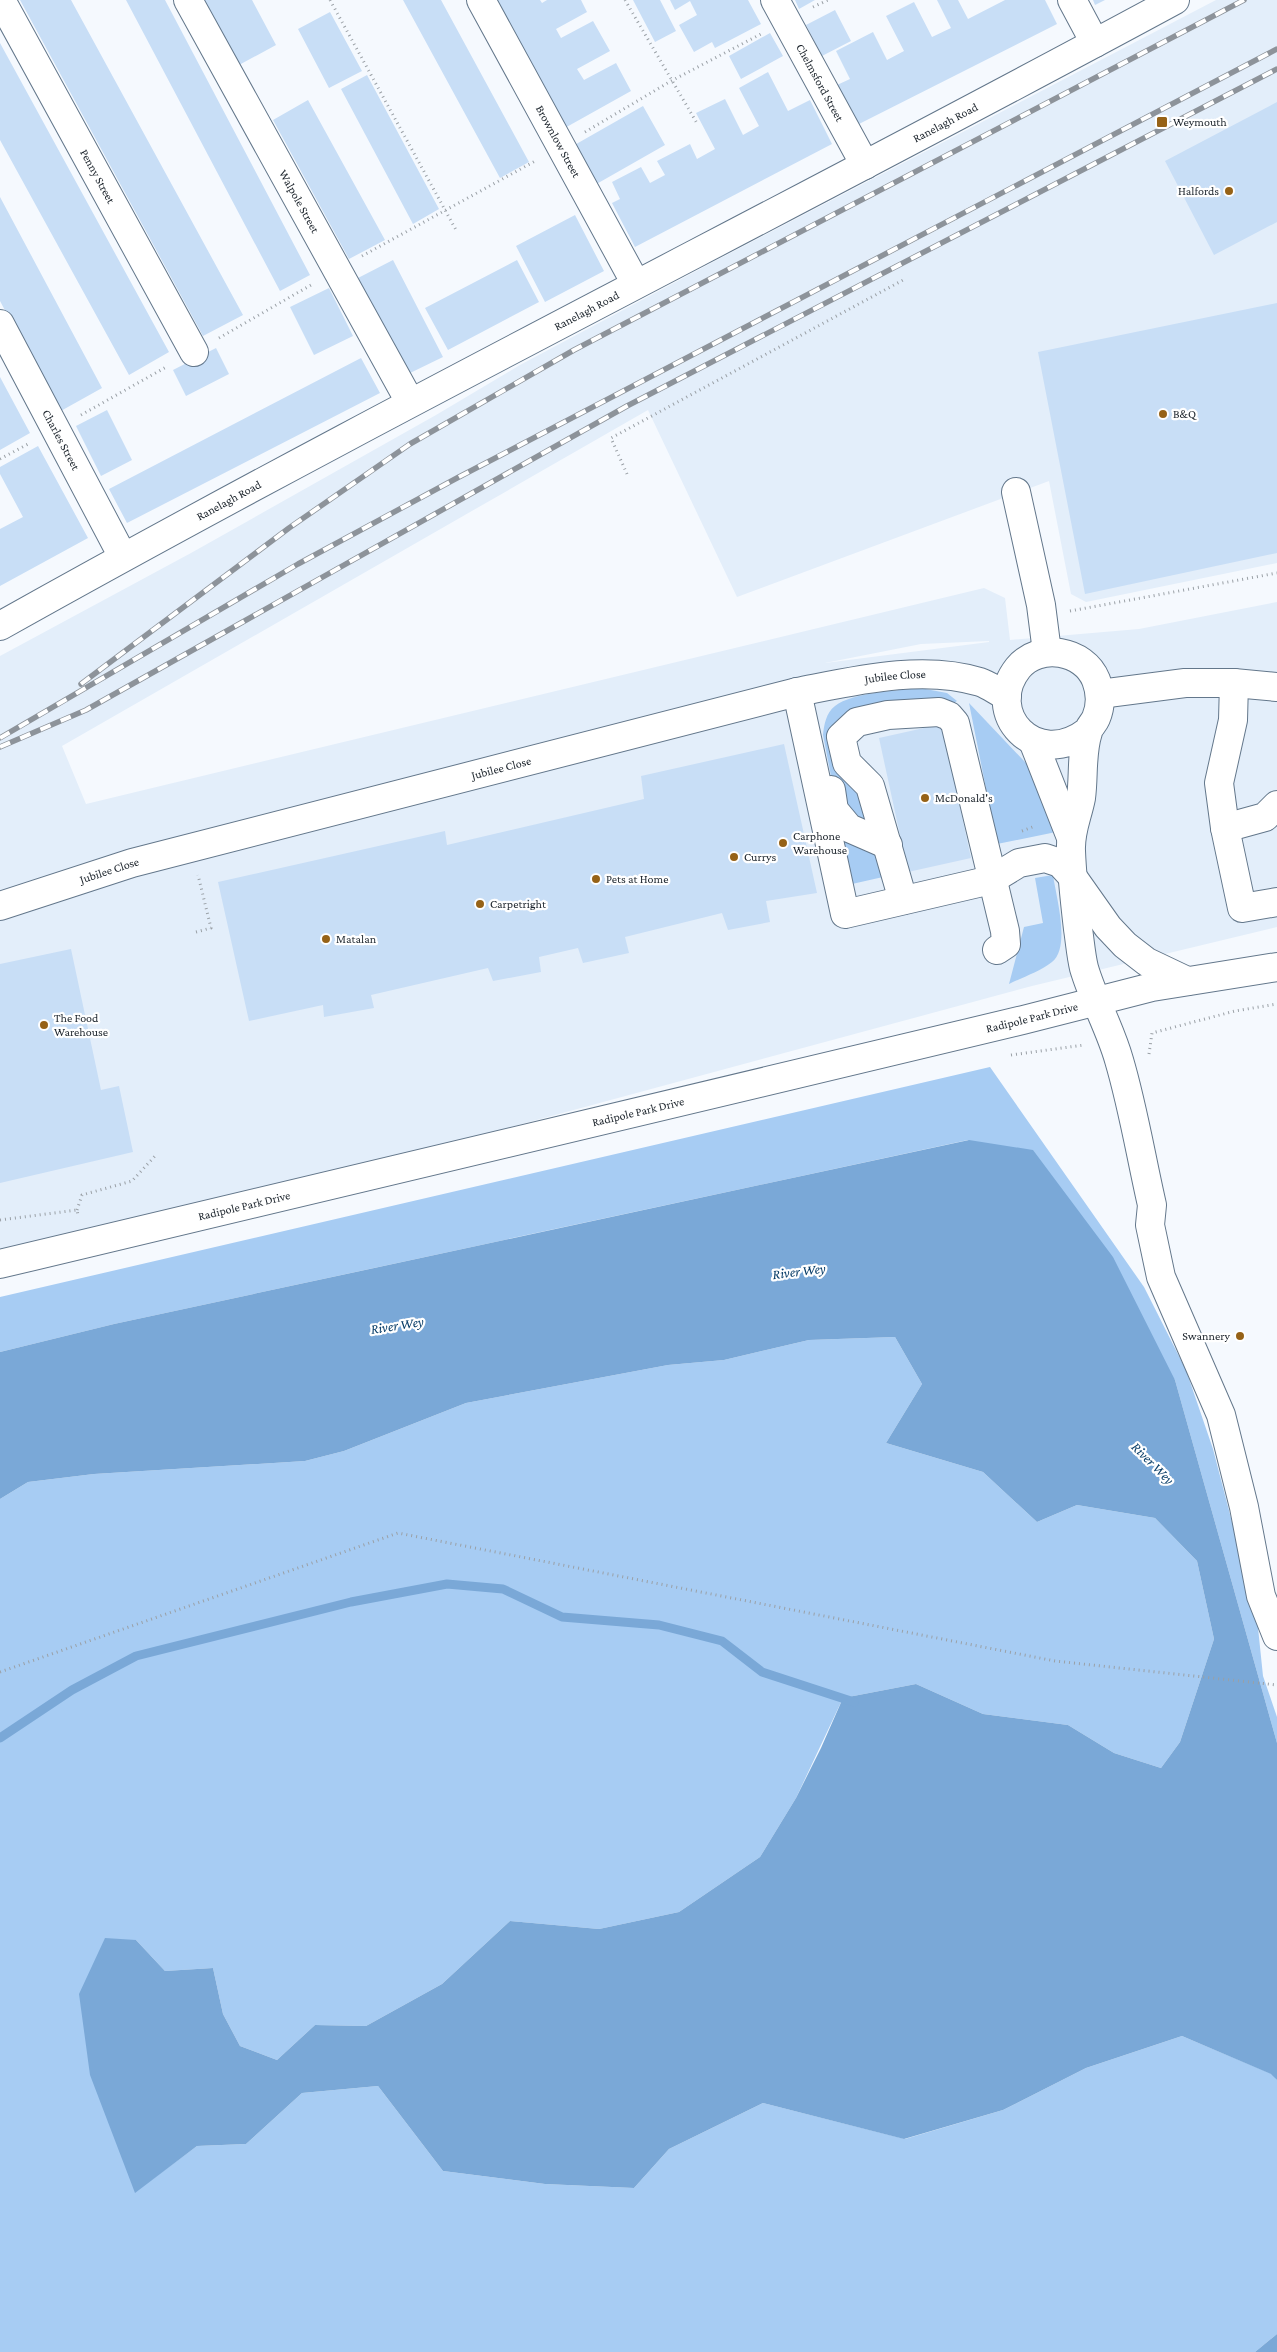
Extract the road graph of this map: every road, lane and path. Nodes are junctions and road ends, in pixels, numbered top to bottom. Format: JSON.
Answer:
{"nodes":[{"id":1,"x":1,"y":0,"type":"edge"},
{"id":2,"x":188,"y":0,"type":"edge"},
{"id":3,"x":330,"y":0,"type":"edge"},
{"id":4,"x":481,"y":0,"type":"edge"},
{"id":5,"x":625,"y":0,"type":"edge"},
{"id":6,"x":828,"y":0,"type":"edge"},
{"id":7,"x":1072,"y":0,"type":"edge"},
{"id":8,"x":1175,"y":0,"type":"edge"},
{"id":9,"x":781,"y":10,"type":"edge"},
{"id":10,"x":1095,"y":43,"type":"junction"},
{"id":11,"x":672,"y":81,"type":"junction"},
{"id":12,"x":698,"y":125,"type":"dead end"},
{"id":13,"x":562,"y":146,"type":"junction"},
{"id":14,"x":865,"y":165,"type":"junction"},
{"id":15,"x":446,"y":211,"type":"junction"},
{"id":16,"x":456,"y":230,"type":"dead end"},
{"id":17,"x":338,"y":270,"type":"junction"},
{"id":18,"x":905,"y":278,"type":"dead end"},
{"id":19,"x":636,"y":284,"type":"junction"},
{"id":20,"x":0,"y":324,"type":"edge"},
{"id":21,"x":194,"y":352,"type":"junction"},
{"id":22,"x":410,"y":402,"type":"junction"},
{"id":23,"x":56,"y":428,"type":"junction"},
{"id":24,"x":0,"y":459,"type":"edge"},
{"id":25,"x":627,"y":474,"type":"dead end"},
{"id":26,"x":1016,"y":492,"type":"dead end"},
{"id":27,"x":123,"y":557,"type":"junction"},
{"id":28,"x":1277,"y":573,"type":"edge"},
{"id":29,"x":1088,"y":610,"type":"dead end"},
{"id":30,"x":0,"y":626,"type":"edge"},
{"id":31,"x":1047,"y":652,"type":"junction"},
{"id":32,"x":1234,"y":683,"type":"junction"},
{"id":33,"x":1277,"y":687,"type":"edge"},
{"id":34,"x":797,"y":692,"type":"junction"},
{"id":35,"x":1100,"y":694,"type":"junction"},
{"id":36,"x":1007,"y":696,"type":"junction"},
{"id":37,"x":1088,"y":730,"type":"junction"},
{"id":38,"x":841,"y":737,"type":"junction"},
{"id":39,"x":1033,"y":741,"type":"junction"},
{"id":40,"x":1277,"y":804,"type":"edge"},
{"id":41,"x":1225,"y":828,"type":"junction"},
{"id":42,"x":1070,"y":835,"type":"junction"},
{"id":43,"x":888,"y":845,"type":"junction"},
{"id":44,"x":191,"y":848,"type":"junction"},
{"id":45,"x":1072,"y":876,"type":"junction"},
{"id":46,"x":991,"y":880,"type":"junction"},
{"id":47,"x":903,"y":900,"type":"junction"},
{"id":48,"x":1277,"y":902,"type":"edge"},
{"id":49,"x":0,"y":906,"type":"edge"},
{"id":50,"x":196,"y":932,"type":"dead end"},
{"id":51,"x":997,"y":950,"type":"dead end"},
{"id":52,"x":1277,"y":967,"type":"edge"},
{"id":53,"x":1188,"y":981,"type":"junction"},
{"id":54,"x":1097,"y":1001,"type":"junction"},
{"id":55,"x":155,"y":1156,"type":"dead end"},
{"id":56,"x":77,"y":1210,"type":"dead end"},
{"id":57,"x":0,"y":1264,"type":"edge"},
{"id":58,"x":1277,"y":1636,"type":"edge"},
{"id":59,"x":0,"y":1672,"type":"edge"},
{"id":60,"x":1277,"y":1685,"type":"edge"}],
"edges":[{"from":1,"to":21,"type":"street","name":"Penny Street"},
{"from":2,"to":17,"type":"street","name":"Walpole Street"},
{"from":3,"to":15,"type":"path"},
{"from":4,"to":13,"type":"street","name":"Brownlow Street"},
{"from":5,"to":11,"type":"path"},
{"from":6,"to":9,"type":"path"},
{"from":7,"to":10,"type":"street"},
{"from":8,"to":10,"type":"street","name":"Ranelagh Road"},
{"from":9,"to":11,"type":"path"},
{"from":9,"to":14,"type":"street","name":"Chelmsford Street"},
{"from":10,"to":14,"type":"street","name":"Ranelagh Road"},
{"from":11,"to":12,"type":"path"},
{"from":11,"to":13,"type":"path"},
{"from":13,"to":15,"type":"path"},
{"from":13,"to":19,"type":"street","name":"Brownlow Street"},
{"from":14,"to":19,"type":"street","name":"Ranelagh Road"},
{"from":15,"to":16,"type":"path"},
{"from":15,"to":17,"type":"path"},
{"from":17,"to":21,"type":"path"},
{"from":17,"to":22,"type":"street","name":"Walpole Street"},
{"from":18,"to":25,"type":"path"},
{"from":19,"to":22,"type":"street","name":"Ranelagh Road"},
{"from":20,"to":23,"type":"street","name":"Charles Street"},
{"from":21,"to":23,"type":"path"},
{"from":22,"to":27,"type":"street","name":"Ranelagh Road"},
{"from":23,"to":24,"type":"path"},
{"from":23,"to":27,"type":"street","name":"Charles Street"},
{"from":26,"to":31,"type":"street"},
{"from":27,"to":30,"type":"street","name":"Ranelagh Road"},
{"from":28,"to":29,"type":"path"},
{"from":31,"to":35,"type":"street"},
{"from":31,"to":36,"type":"street"},
{"from":32,"to":33,"type":"street"},
{"from":32,"to":35,"type":"street"},
{"from":32,"to":41,"type":"street"},
{"from":34,"to":36,"type":"street","name":"Jubilee Close"},
{"from":34,"to":44,"type":"street","name":"Jubilee Close"},
{"from":34,"to":47,"type":"street"},
{"from":35,"to":37,"type":"street"},
{"from":36,"to":39,"type":"street"},
{"from":37,"to":39,"type":"street"},
{"from":37,"to":42,"type":"street"},
{"from":38,"to":43,"type":"street"},
{"from":38,"to":43,"type":"street"},
{"from":38,"to":46,"type":"street"},
{"from":39,"to":42,"type":"street"},
{"from":40,"to":41,"type":"street"},
{"from":41,"to":48,"type":"street"},
{"from":42,"to":45,"type":"street"},
{"from":43,"to":47,"type":"street"},
{"from":44,"to":49,"type":"street","name":"Jubilee Close"},
{"from":44,"to":50,"type":"path"},
{"from":45,"to":46,"type":"street"},
{"from":45,"to":53,"type":"street"},
{"from":45,"to":54,"type":"street"},
{"from":46,"to":47,"type":"street"},
{"from":46,"to":51,"type":"street"},
{"from":52,"to":53,"type":"street","name":"Radipole Park Drive"},
{"from":53,"to":54,"type":"street","name":"Radipole Park Drive"},
{"from":54,"to":57,"type":"street","name":"Radipole Park Drive"},
{"from":54,"to":58,"type":"street"},
{"from":55,"to":56,"type":"path"},
{"from":59,"to":60,"type":"path"}]}
